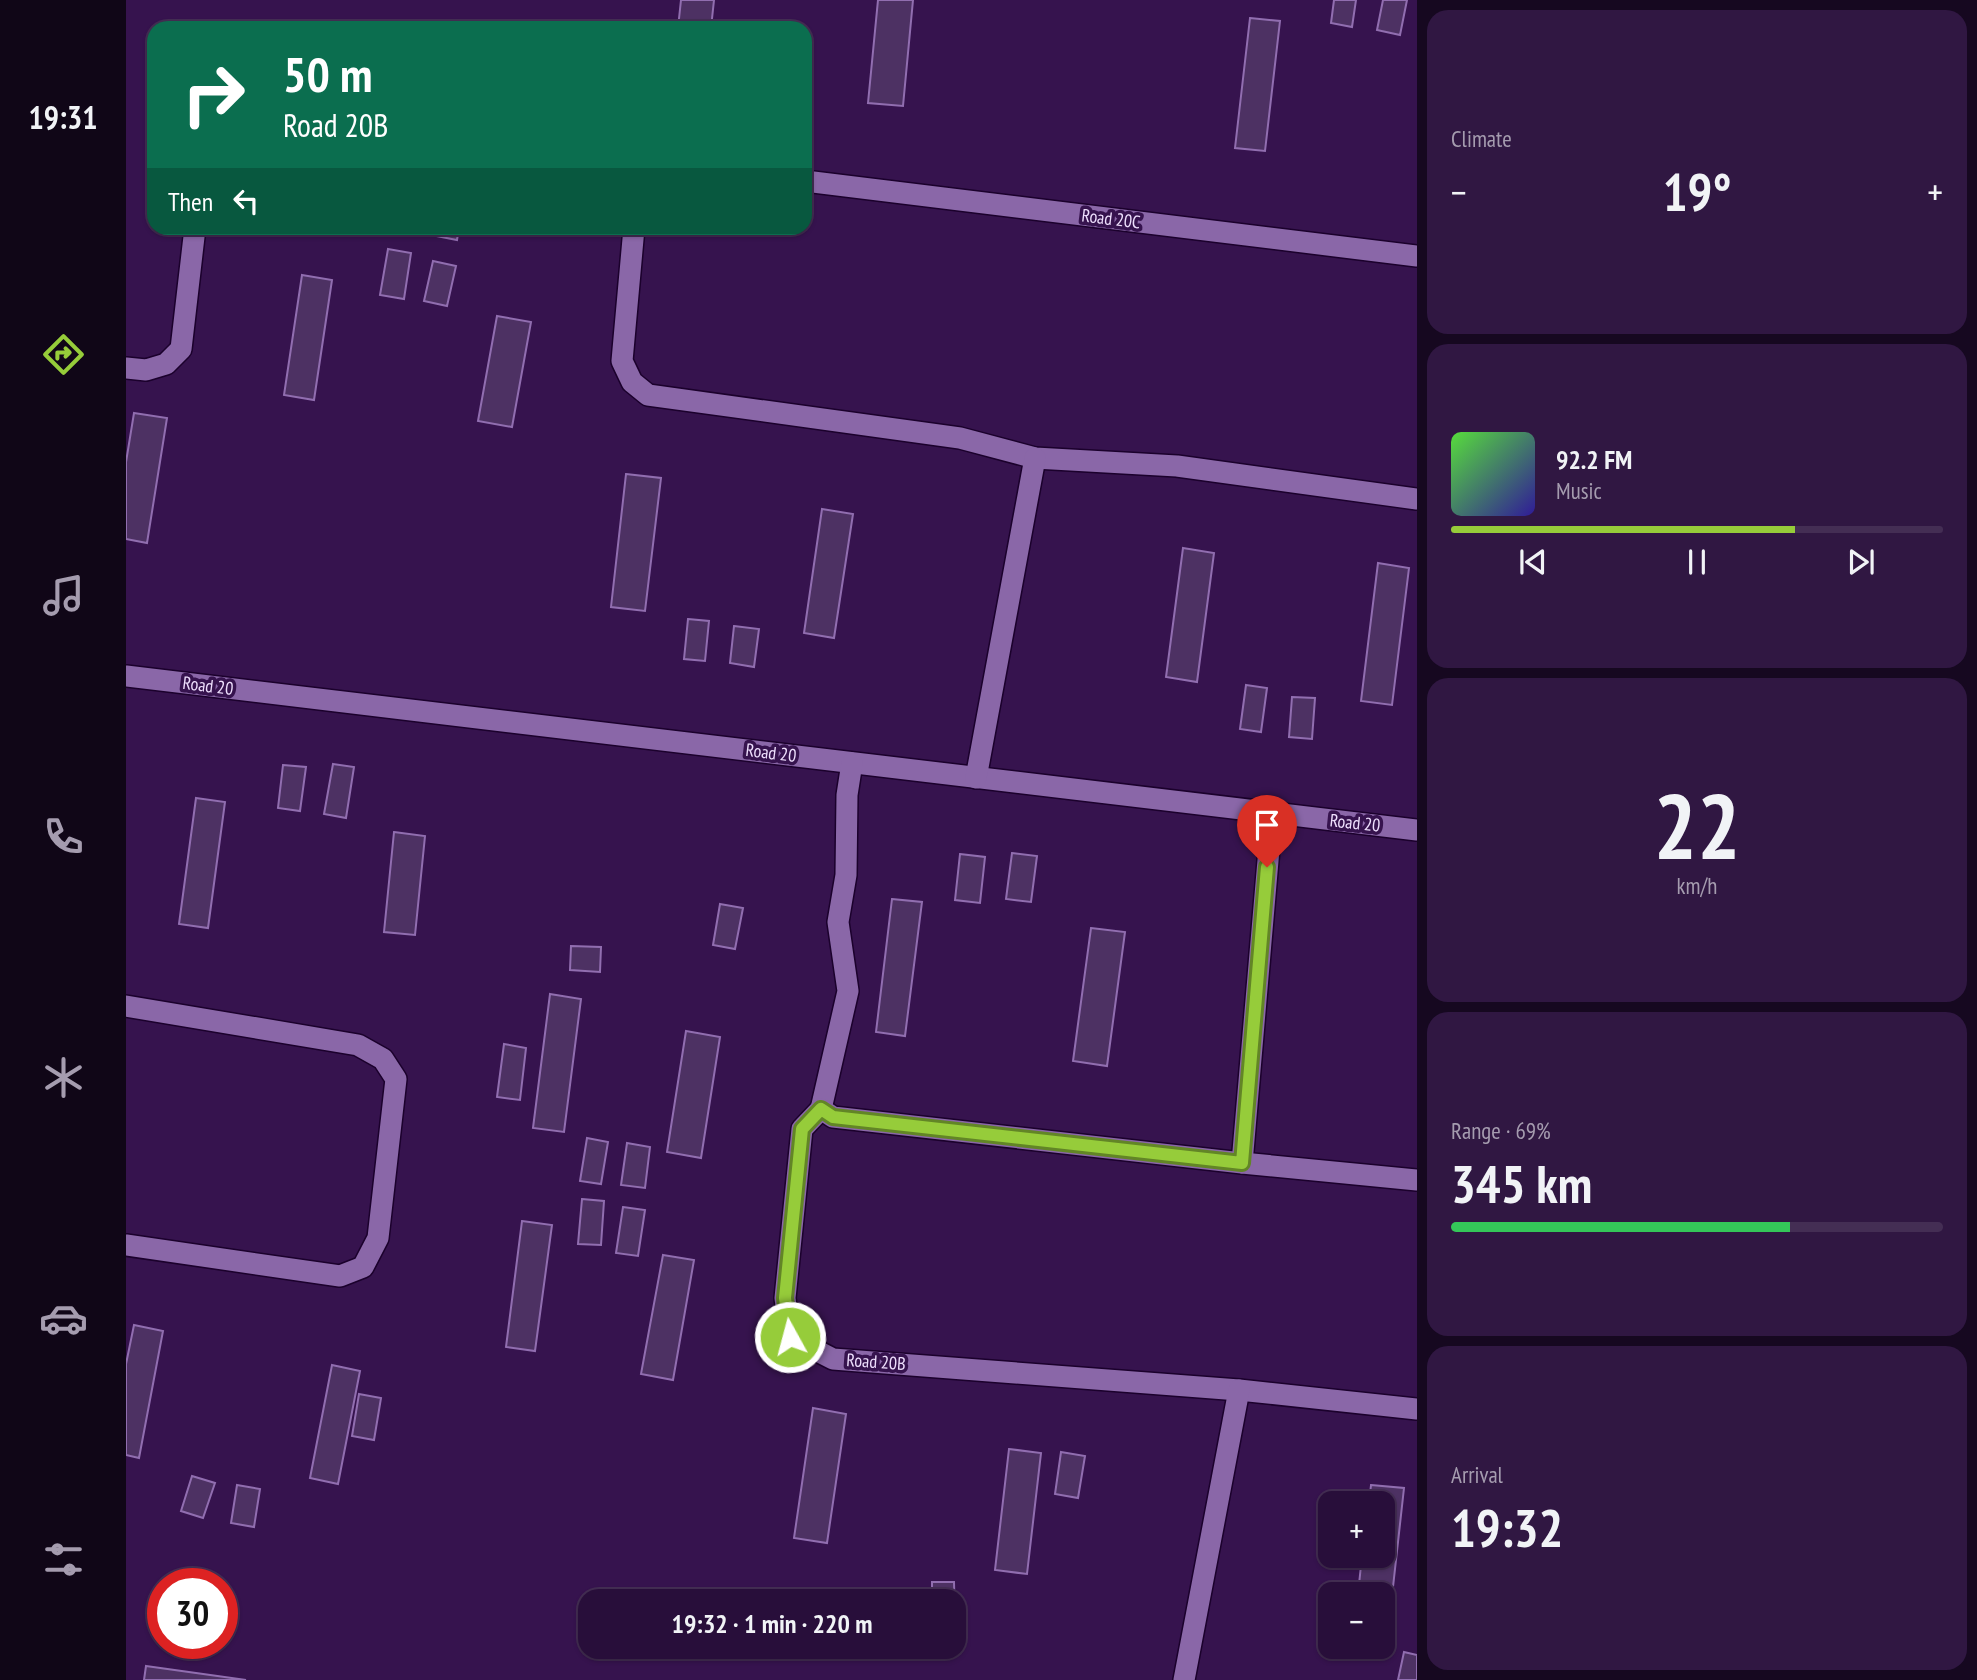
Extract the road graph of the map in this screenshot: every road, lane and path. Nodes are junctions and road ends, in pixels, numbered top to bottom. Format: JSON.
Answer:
{"nodes":[{"id":1,"x":812,"y":182,"type":"edge"},
{"id":2,"x":194,"y":235,"type":"edge"},
{"id":3,"x":633,"y":235,"type":"edge"},
{"id":4,"x":1417,"y":256,"type":"edge"},
{"id":5,"x":126,"y":368,"type":"edge"},
{"id":6,"x":1035,"y":458,"type":"junction"},
{"id":7,"x":1417,"y":499,"type":"edge"},
{"id":8,"x":126,"y":676,"type":"edge"},
{"id":9,"x":852,"y":763,"type":"junction"},
{"id":10,"x":976,"y":778,"type":"junction"},
{"id":11,"x":1272,"y":814,"type":"junction"},
{"id":12,"x":1417,"y":830,"type":"edge"},
{"id":13,"x":126,"y":1006,"type":"edge"},
{"id":14,"x":821,"y":1109,"type":"junction"},
{"id":15,"x":1242,"y":1163,"type":"junction"},
{"id":16,"x":1417,"y":1180,"type":"edge"},
{"id":17,"x":126,"y":1245,"type":"edge"},
{"id":18,"x":1239,"y":1390,"type":"junction"},
{"id":19,"x":1417,"y":1409,"type":"edge"},
{"id":20,"x":1184,"y":1680,"type":"edge"}],
"edges":[{"from":1,"to":4,"type":"street","name":"Road 20C"},
{"from":2,"to":5,"type":"street"},
{"from":3,"to":6,"type":"street"},
{"from":6,"to":7,"type":"street"},
{"from":6,"to":10,"type":"street"},
{"from":8,"to":9,"type":"street","name":"Road 20"},
{"from":9,"to":10,"type":"street","name":"Road 20"},
{"from":9,"to":14,"type":"street"},
{"from":10,"to":11,"type":"street","name":"Road 20"},
{"from":11,"to":12,"type":"street","name":"Road 20"},
{"from":11,"to":15,"type":"street"},
{"from":13,"to":17,"type":"street"},
{"from":14,"to":15,"type":"street"},
{"from":14,"to":18,"type":"street","name":"Road 20B"},
{"from":15,"to":16,"type":"street"},
{"from":18,"to":19,"type":"street","name":"Road 20B"},
{"from":18,"to":20,"type":"street"}]}
